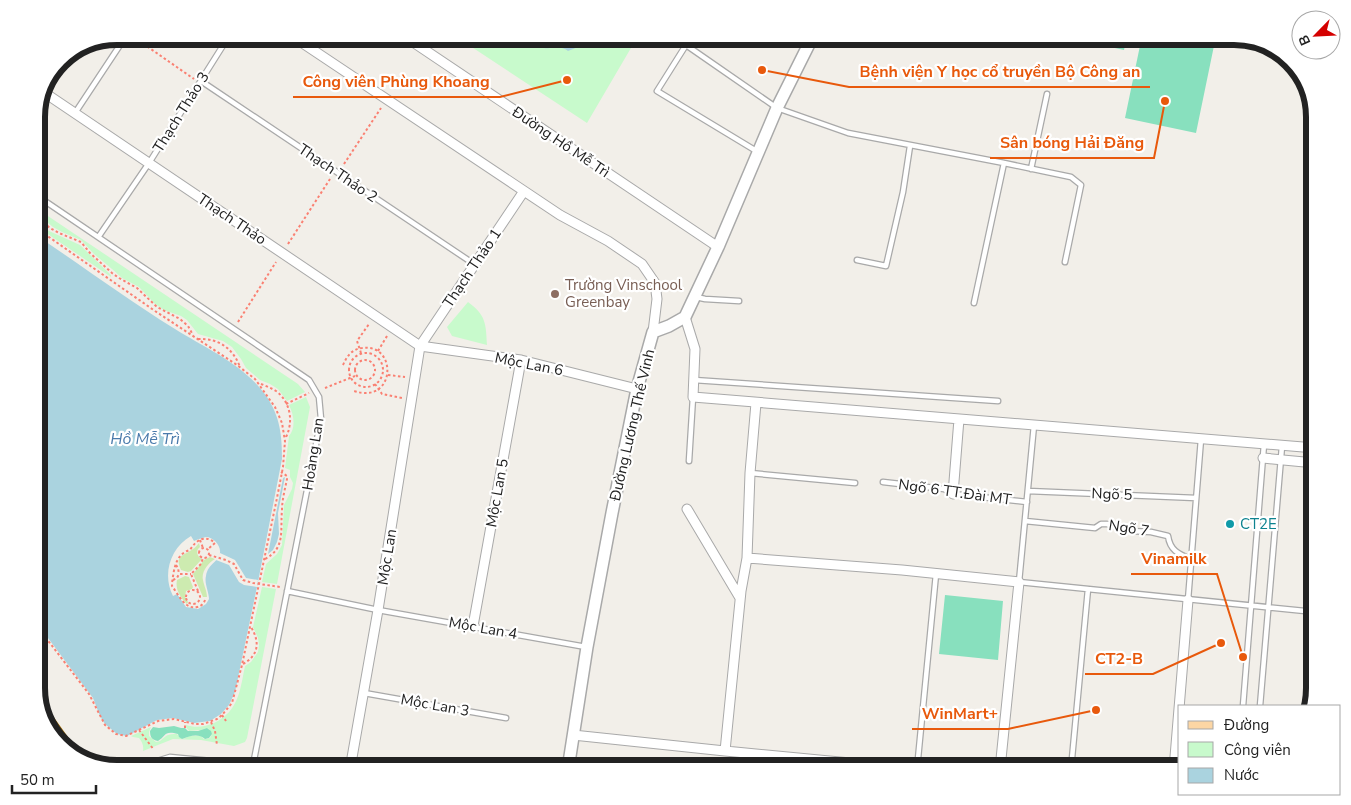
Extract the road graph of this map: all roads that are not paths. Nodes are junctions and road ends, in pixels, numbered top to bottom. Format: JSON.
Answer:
{"nodes":[{"id":1,"x":120,"y":45,"type":"edge"},
{"id":2,"x":223,"y":45,"type":"edge"},
{"id":3,"x":305,"y":45,"type":"edge"},
{"id":4,"x":417,"y":45,"type":"edge"},
{"id":5,"x":808,"y":45,"type":"edge"},
{"id":6,"x":201,"y":81,"type":"junction"},
{"id":7,"x":1047,"y":94,"type":"dead end"},
{"id":8,"x":48,"y":95,"type":"edge"},
{"id":9,"x":777,"y":108,"type":"junction"},
{"id":10,"x":75,"y":114,"type":"junction"},
{"id":11,"x":910,"y":146,"type":"junction"},
{"id":12,"x":758,"y":152,"type":"junction"},
{"id":13,"x":149,"y":163,"type":"junction"},
{"id":14,"x":1004,"y":163,"type":"junction"},
{"id":15,"x":1032,"y":169,"type":"junction"},
{"id":16,"x":524,"y":191,"type":"junction"},
{"id":17,"x":45,"y":201,"type":"edge"},
{"id":18,"x":99,"y":236,"type":"junction"},
{"id":19,"x":718,"y":247,"type":"junction"},
{"id":20,"x":857,"y":260,"type":"dead end"},
{"id":21,"x":1065,"y":262,"type":"dead end"},
{"id":22,"x":474,"y":264,"type":"junction"},
{"id":23,"x":695,"y":296,"type":"junction"},
{"id":24,"x":739,"y":302,"type":"dead end"},
{"id":25,"x":974,"y":303,"type":"dead end"},
{"id":26,"x":685,"y":317,"type":"junction"},
{"id":27,"x":653,"y":332,"type":"junction"},
{"id":28,"x":420,"y":346,"type":"junction"},
{"id":29,"x":521,"y":360,"type":"junction"},
{"id":30,"x":694,"y":380,"type":"junction"},
{"id":31,"x":637,"y":389,"type":"junction"},
{"id":32,"x":693,"y":397,"type":"junction"},
{"id":33,"x":998,"y":401,"type":"dead end"},
{"id":34,"x":756,"y":403,"type":"junction"},
{"id":35,"x":960,"y":419,"type":"junction"},
{"id":36,"x":1034,"y":425,"type":"junction"},
{"id":37,"x":1201,"y":439,"type":"junction"},
{"id":38,"x":1264,"y":444,"type":"junction"},
{"id":39,"x":1282,"y":445,"type":"junction"},
{"id":40,"x":1306,"y":447,"type":"edge"},
{"id":41,"x":1263,"y":458,"type":"junction"},
{"id":42,"x":1281,"y":460,"type":"junction"},
{"id":43,"x":689,"y":461,"type":"dead end"},
{"id":44,"x":1306,"y":462,"type":"edge"},
{"id":45,"x":750,"y":473,"type":"junction"},
{"id":46,"x":884,"y":482,"type":"dead end"},
{"id":47,"x":856,"y":483,"type":"dead end"},
{"id":48,"x":1028,"y":491,"type":"junction"},
{"id":49,"x":953,"y":494,"type":"junction"},
{"id":50,"x":1196,"y":498,"type":"junction"},
{"id":51,"x":1027,"y":502,"type":"junction"},
{"id":52,"x":687,"y":508,"type":"dead end"},
{"id":53,"x":1025,"y":522,"type":"junction"},
{"id":54,"x":746,"y":558,"type":"junction"},
{"id":55,"x":1191,"y":559,"type":"junction"},
{"id":56,"x":936,"y":574,"type":"junction"},
{"id":57,"x":1018,"y":582,"type":"junction"},
{"id":58,"x":1088,"y":589,"type":"junction"},
{"id":59,"x":287,"y":591,"type":"junction"},
{"id":60,"x":740,"y":598,"type":"junction"},
{"id":61,"x":1188,"y":600,"type":"junction"},
{"id":62,"x":1251,"y":606,"type":"junction"},
{"id":63,"x":1269,"y":608,"type":"junction"},
{"id":64,"x":378,"y":610,"type":"junction"},
{"id":65,"x":1306,"y":611,"type":"edge"},
{"id":66,"x":473,"y":626,"type":"junction"},
{"id":67,"x":587,"y":647,"type":"junction"},
{"id":68,"x":364,"y":693,"type":"junction"},
{"id":69,"x":1181,"y":705,"type":"edge"},
{"id":70,"x":1243,"y":705,"type":"edge"},
{"id":71,"x":1260,"y":705,"type":"edge"},
{"id":72,"x":506,"y":718,"type":"dead end"},
{"id":73,"x":573,"y":735,"type":"junction"},
{"id":74,"x":1178,"y":744,"type":"edge"},
{"id":75,"x":725,"y":751,"type":"junction"},
{"id":76,"x":160,"y":760,"type":"edge"},
{"id":77,"x":201,"y":760,"type":"edge"},
{"id":78,"x":254,"y":760,"type":"edge"},
{"id":79,"x":352,"y":760,"type":"edge"},
{"id":80,"x":569,"y":760,"type":"edge"},
{"id":81,"x":819,"y":760,"type":"edge"},
{"id":82,"x":918,"y":760,"type":"edge"},
{"id":83,"x":1001,"y":760,"type":"edge"},
{"id":84,"x":1072,"y":760,"type":"edge"},
{"id":85,"x":1175,"y":760,"type":"edge"}],
"edges":[{"from":1,"to":10,"type":"lane"},
{"from":2,"to":6,"type":"lane","name":"Thạch Thảo 3"},
{"from":3,"to":16,"type":"street"},
{"from":4,"to":19,"type":"street","name":"Đường Hồ Mễ Trì"},
{"from":5,"to":9,"type":"street"},
{"from":6,"to":13,"type":"lane","name":"Thạch Thảo 3"},
{"from":6,"to":22,"type":"lane","name":"Thạch Thảo 2"},
{"from":7,"to":15,"type":"lane"},
{"from":8,"to":10,"type":"street","name":"Thạch Thảo"},
{"from":9,"to":11,"type":"lane"},
{"from":9,"to":12,"type":"street"},
{"from":9,"to":12,"type":"lane"},
{"from":10,"to":13,"type":"street","name":"Thạch Thảo"},
{"from":11,"to":14,"type":"lane"},
{"from":11,"to":20,"type":"lane"},
{"from":12,"to":19,"type":"street"},
{"from":13,"to":18,"type":"lane","name":"Thạch Thảo 3"},
{"from":13,"to":28,"type":"street","name":"Thạch Thảo"},
{"from":14,"to":15,"type":"lane"},
{"from":14,"to":25,"type":"lane"},
{"from":15,"to":21,"type":"lane"},
{"from":16,"to":22,"type":"street","name":"Thạch Thảo 1"},
{"from":16,"to":27,"type":"street"},
{"from":17,"to":18,"type":"lane","name":"Hoàng Lan"},
{"from":18,"to":59,"type":"lane","name":"Hoàng Lan"},
{"from":19,"to":23,"type":"street"},
{"from":22,"to":28,"type":"street","name":"Thạch Thảo 1"},
{"from":23,"to":24,"type":"lane"},
{"from":23,"to":26,"type":"street"},
{"from":26,"to":27,"type":"street","name":"Đường Lương Thế Vinh"},
{"from":26,"to":30,"type":"street"},
{"from":27,"to":31,"type":"street","name":"Đường Lương Thế Vinh"},
{"from":28,"to":29,"type":"street","name":"Mộc Lan 6"},
{"from":28,"to":64,"type":"street","name":"Mộc Lan"},
{"from":29,"to":31,"type":"street","name":"Mộc Lan 6"},
{"from":29,"to":66,"type":"street","name":"Mộc Lan 5"},
{"from":30,"to":32,"type":"street"},
{"from":30,"to":33,"type":"lane"},
{"from":31,"to":67,"type":"street","name":"Đường Lương Thế Vinh"},
{"from":32,"to":34,"type":"street"},
{"from":32,"to":43,"type":"lane"},
{"from":34,"to":35,"type":"street"},
{"from":34,"to":45,"type":"street"},
{"from":35,"to":36,"type":"street"},
{"from":35,"to":49,"type":"street"},
{"from":36,"to":37,"type":"street"},
{"from":36,"to":48,"type":"lane"},
{"from":37,"to":38,"type":"street"},
{"from":37,"to":50,"type":"lane"},
{"from":38,"to":39,"type":"street"},
{"from":38,"to":41,"type":"lane"},
{"from":39,"to":40,"type":"street"},
{"from":39,"to":42,"type":"lane"},
{"from":41,"to":42,"type":"street"},
{"from":41,"to":62,"type":"lane"},
{"from":42,"to":44,"type":"street"},
{"from":42,"to":63,"type":"lane"},
{"from":45,"to":47,"type":"lane"},
{"from":45,"to":54,"type":"street"},
{"from":46,"to":49,"type":"lane","name":"Ngõ 6 TT.Đài MT"},
{"from":48,"to":50,"type":"lane","name":"Ngõ 5"},
{"from":48,"to":51,"type":"lane"},
{"from":49,"to":51,"type":"lane","name":"Ngõ 6 TT.Đài MT"},
{"from":50,"to":55,"type":"lane"},
{"from":51,"to":53,"type":"lane"},
{"from":52,"to":60,"type":"street"},
{"from":53,"to":55,"type":"lane","name":"Ngõ 7"},
{"from":53,"to":57,"type":"lane"},
{"from":54,"to":56,"type":"street"},
{"from":54,"to":60,"type":"street"},
{"from":55,"to":61,"type":"lane"},
{"from":56,"to":57,"type":"street"},
{"from":56,"to":82,"type":"lane"},
{"from":57,"to":58,"type":"lane"},
{"from":57,"to":83,"type":"street"},
{"from":58,"to":61,"type":"lane"},
{"from":58,"to":84,"type":"lane"},
{"from":59,"to":64,"type":"lane","name":"Mộc Lan 4"},
{"from":59,"to":78,"type":"lane","name":"Hoàng Lan"},
{"from":60,"to":75,"type":"street"},
{"from":61,"to":62,"type":"lane"},
{"from":61,"to":69,"type":"street"},
{"from":62,"to":63,"type":"lane"},
{"from":62,"to":70,"type":"lane"},
{"from":63,"to":65,"type":"lane"},
{"from":63,"to":71,"type":"lane"},
{"from":64,"to":66,"type":"lane","name":"Mộc Lan 4"},
{"from":64,"to":68,"type":"street","name":"Mộc Lan"},
{"from":66,"to":67,"type":"lane","name":"Mộc Lan 4"},
{"from":67,"to":73,"type":"street","name":"Đường Lương Thế Vinh"},
{"from":68,"to":72,"type":"lane","name":"Mộc Lan 3"},
{"from":68,"to":79,"type":"street","name":"Mộc Lan"},
{"from":73,"to":75,"type":"street"},
{"from":73,"to":80,"type":"street","name":"Đường Lương Thế Vinh"},
{"from":74,"to":85,"type":"street"},
{"from":75,"to":81,"type":"street"},
{"from":76,"to":77,"type":"lane"}]}
